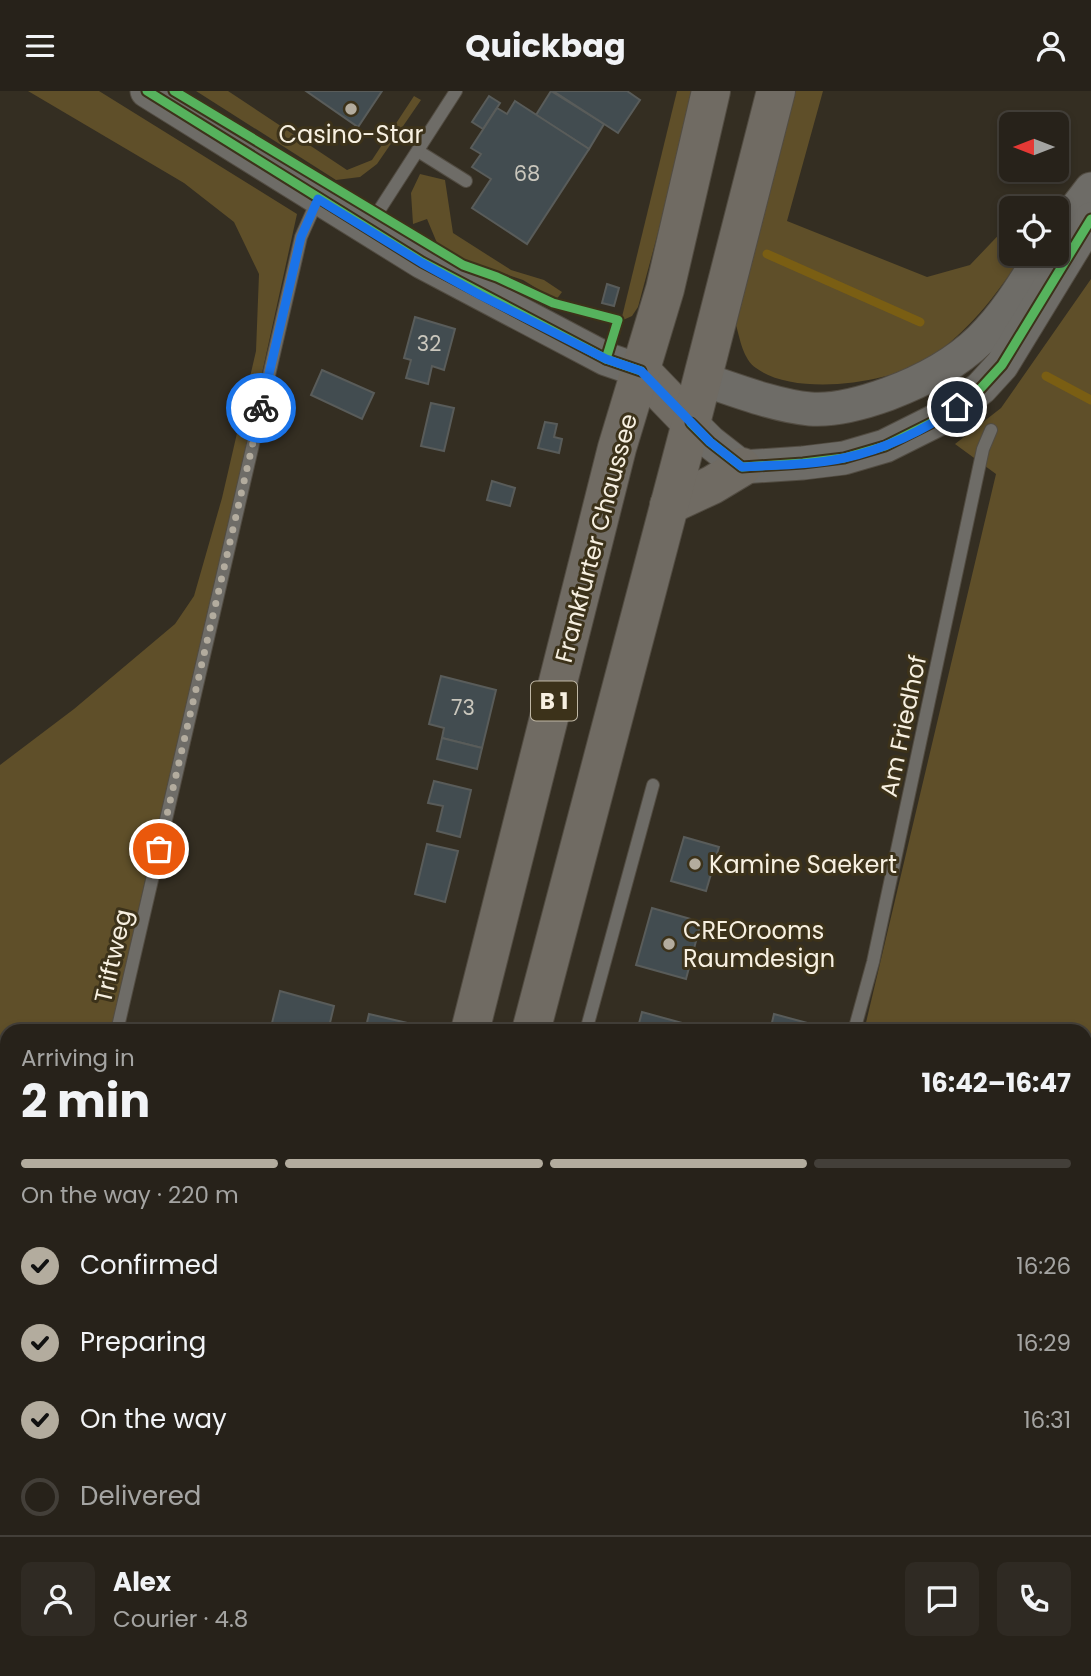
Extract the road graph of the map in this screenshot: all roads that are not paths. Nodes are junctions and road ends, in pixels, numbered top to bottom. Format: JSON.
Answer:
{"nodes":[{"id":1,"x":147,"y":91,"type":"edge"},
{"id":2,"x":456,"y":91,"type":"edge"},
{"id":3,"x":711,"y":91,"type":"edge"},
{"id":4,"x":776,"y":91,"type":"edge"},
{"id":5,"x":418,"y":151,"type":"junction"},
{"id":6,"x":466,"y":181,"type":"dead end"},
{"id":7,"x":1091,"y":189,"type":"edge"},
{"id":8,"x":318,"y":199,"type":"junction"},
{"id":9,"x":1069,"y":217,"type":"edge"},
{"id":10,"x":1091,"y":219,"type":"edge"},
{"id":11,"x":368,"y":228,"type":"junction"},
{"id":12,"x":1034,"y":266,"type":"edge"},
{"id":13,"x":641,"y":371,"type":"junction"},
{"id":14,"x":702,"y":379,"type":"junction"},
{"id":15,"x":691,"y":423,"type":"junction"},
{"id":16,"x":991,"y":430,"type":"dead end"},
{"id":17,"x":742,"y":467,"type":"junction"},
{"id":18,"x":669,"y":505,"type":"junction"},
{"id":19,"x":653,"y":785,"type":"dead end"},
{"id":20,"x":119,"y":1024,"type":"edge"},
{"id":21,"x":472,"y":1024,"type":"edge"},
{"id":22,"x":533,"y":1024,"type":"edge"},
{"id":23,"x":588,"y":1024,"type":"edge"},
{"id":24,"x":856,"y":1024,"type":"edge"}],
"edges":[{"from":1,"to":8,"type":"street"},
{"from":2,"to":5,"type":"lane"},
{"from":3,"to":13,"type":"main road","name":"Frankfurter Chaussee","number":"B 1"},
{"from":4,"to":14,"type":"main road","number":"B 1"},
{"from":5,"to":6,"type":"lane"},
{"from":5,"to":11,"type":"lane"},
{"from":7,"to":9,"type":"street"},
{"from":8,"to":11,"type":"street"},
{"from":8,"to":20,"type":"lane","name":"Triftweg"},
{"from":10,"to":17,"type":"street"},
{"from":11,"to":13,"type":"street"},
{"from":12,"to":14,"type":"street"},
{"from":13,"to":14,"type":"main road"},
{"from":13,"to":15,"type":"main road","name":"Frankfurter Chaussee"},
{"from":13,"to":21,"type":"main road","name":"Frankfurter Chaussee","number":"B 1"},
{"from":14,"to":15,"type":"main road","number":"B 1"},
{"from":15,"to":17,"type":"street","name":"Frankfurter Chaussee"},
{"from":15,"to":18,"type":"main road","number":"B 1"},
{"from":16,"to":24,"type":"lane","name":"Am Friedhof"},
{"from":17,"to":18,"type":"main road"},
{"from":18,"to":22,"type":"main road","number":"B 1"},
{"from":19,"to":23,"type":"lane"}]}
